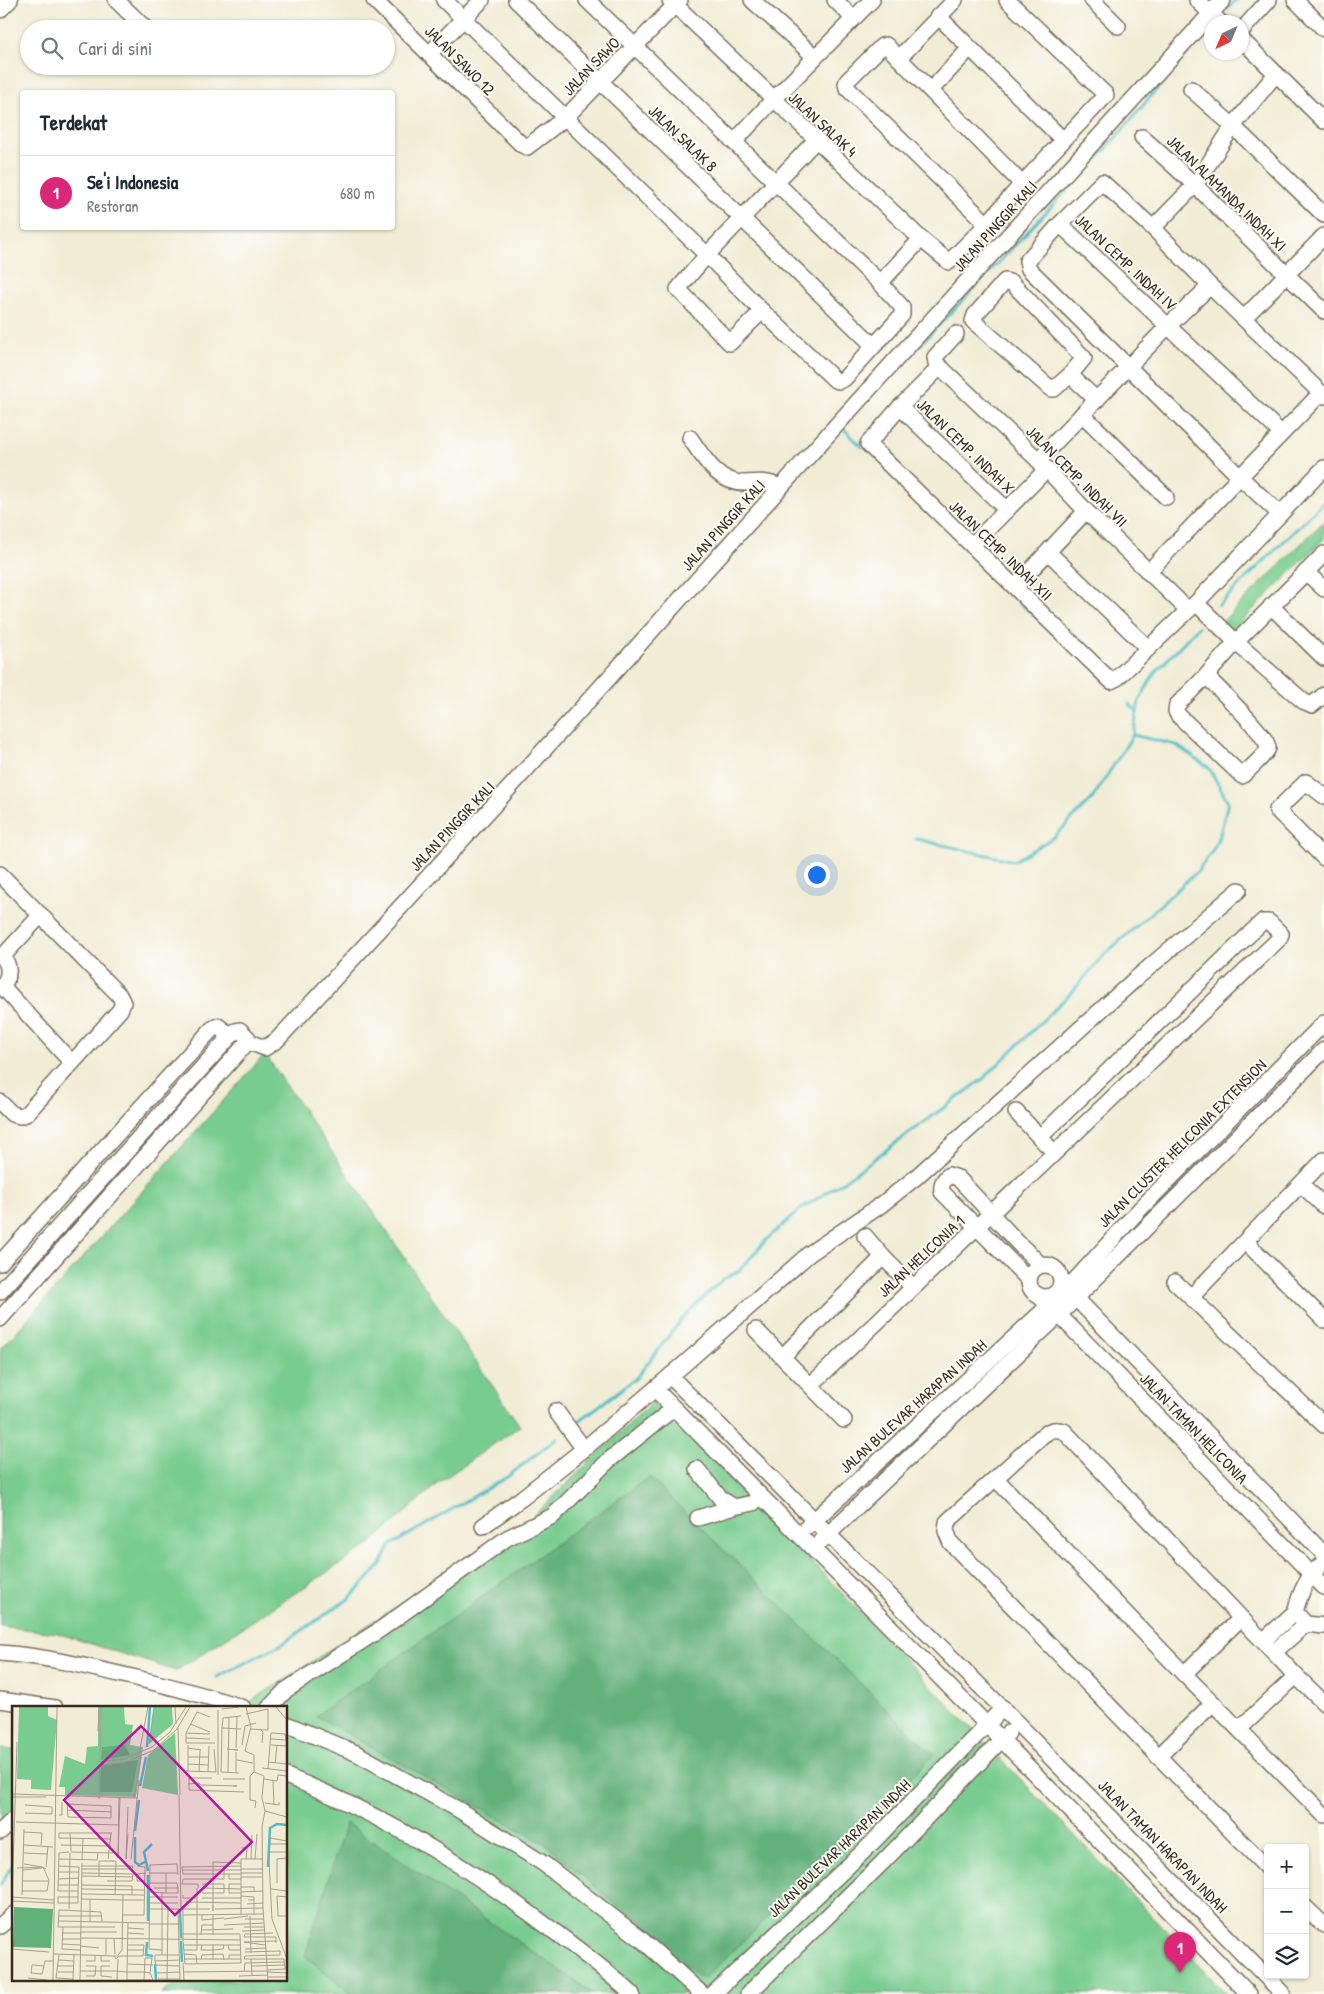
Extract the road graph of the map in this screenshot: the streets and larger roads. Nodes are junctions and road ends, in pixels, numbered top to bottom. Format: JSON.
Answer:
{"nodes":[{"id":1,"x":10,"y":0,"type":"edge"},
{"id":2,"x":116,"y":0,"type":"edge"},
{"id":3,"x":374,"y":0,"type":"edge"},
{"id":4,"x":444,"y":0,"type":"edge"},
{"id":5,"x":482,"y":0,"type":"edge"},
{"id":6,"x":516,"y":0,"type":"edge"},
{"id":7,"x":587,"y":0,"type":"edge"},
{"id":8,"x":752,"y":0,"type":"edge"},
{"id":9,"x":834,"y":0,"type":"edge"},
{"id":10,"x":872,"y":0,"type":"edge"},
{"id":11,"x":955,"y":0,"type":"edge"},
{"id":12,"x":1007,"y":0,"type":"edge"},
{"id":13,"x":1092,"y":0,"type":"edge"},
{"id":14,"x":1197,"y":0,"type":"edge"},
{"id":15,"x":1223,"y":0,"type":"edge"},
{"id":16,"x":1269,"y":0,"type":"edge"},
{"id":17,"x":1295,"y":0,"type":"edge"},
{"id":18,"x":675,"y":2,"type":"edge"},
{"id":19,"x":0,"y":10,"type":"edge"},
{"id":20,"x":1213,"y":15,"type":"edge"},
{"id":21,"x":1217,"y":15,"type":"edge"},
{"id":22,"x":938,"y":16,"type":"junction"},
{"id":23,"x":853,"y":18,"type":"junction"},
{"id":24,"x":464,"y":19,"type":"junction"},
{"id":25,"x":137,"y":20,"type":"edge"},
{"id":26,"x":394,"y":20,"type":"edge"},
{"id":27,"x":395,"y":21,"type":"edge"},
{"id":28,"x":1249,"y":22,"type":"edge"},
{"id":29,"x":1118,"y":26,"type":"dead end"},
{"id":30,"x":1324,"y":29,"type":"edge"},
{"id":31,"x":1204,"y":31,"type":"edge"},
{"id":32,"x":635,"y":46,"type":"junction"},
{"id":33,"x":1249,"y":47,"type":"edge"},
{"id":34,"x":970,"y":48,"type":"junction"},
{"id":35,"x":429,"y":54,"type":"junction"},
{"id":36,"x":815,"y":57,"type":"junction"},
{"id":37,"x":899,"y":58,"type":"junction"},
{"id":38,"x":1275,"y":75,"type":"junction"},
{"id":39,"x":600,"y":82,"type":"junction"},
{"id":40,"x":1192,"y":89,"type":"dead end"},
{"id":41,"x":931,"y":90,"type":"junction"},
{"id":42,"x":773,"y":100,"type":"junction"},
{"id":43,"x":565,"y":118,"type":"junction"},
{"id":44,"x":1324,"y":121,"type":"edge"},
{"id":45,"x":1233,"y":126,"type":"junction"},
{"id":46,"x":1142,"y":137,"type":"dead end"},
{"id":47,"x":816,"y":140,"type":"junction"},
{"id":48,"x":1063,"y":140,"type":"junction"},
{"id":49,"x":735,"y":141,"type":"junction"},
{"id":50,"x":522,"y":146,"type":"joint"},
{"id":51,"x":776,"y":182,"type":"junction"},
{"id":52,"x":1022,"y":184,"type":"junction"},
{"id":53,"x":1195,"y":185,"type":"junction"},
{"id":54,"x":1324,"y":215,"type":"edge"},
{"id":55,"x":742,"y":219,"type":"junction"},
{"id":56,"x":987,"y":224,"type":"junction"},
{"id":57,"x":1060,"y":224,"type":"junction"},
{"id":58,"x":1153,"y":228,"type":"junction"},
{"id":59,"x":1324,"y":236,"type":"edge"},
{"id":60,"x":920,"y":239,"type":"junction"},
{"id":61,"x":707,"y":255,"type":"junction"},
{"id":62,"x":1287,"y":275,"type":"junction"},
{"id":63,"x":880,"y":282,"type":"junction"},
{"id":64,"x":1210,"y":286,"type":"junction"},
{"id":65,"x":1324,"y":310,"type":"edge"},
{"id":66,"x":762,"y":311,"type":"junction"},
{"id":67,"x":1244,"y":318,"type":"junction"},
{"id":68,"x":1168,"y":326,"type":"junction"},
{"id":69,"x":956,"y":334,"type":"dead end"},
{"id":70,"x":873,"y":345,"type":"junction"},
{"id":71,"x":940,"y":367,"type":"junction"},
{"id":72,"x":1128,"y":367,"type":"junction"},
{"id":73,"x":1070,"y":375,"type":"junction"},
{"id":74,"x":1323,"y":394,"type":"edge"},
{"id":75,"x":1097,"y":400,"type":"junction"},
{"id":76,"x":900,"y":407,"type":"junction"},
{"id":77,"x":1082,"y":414,"type":"junction"},
{"id":78,"x":1281,"y":434,"type":"junction"},
{"id":79,"x":690,"y":438,"type":"dead end"},
{"id":80,"x":1042,"y":464,"type":"junction"},
{"id":81,"x":1324,"y":468,"type":"edge"},
{"id":82,"x":1240,"y":477,"type":"junction"},
{"id":83,"x":780,"y":487,"type":"junction"},
{"id":84,"x":1166,"y":497,"type":"dead end"},
{"id":85,"x":1007,"y":510,"type":"junction"},
{"id":86,"x":1086,"y":511,"type":"junction"},
{"id":87,"x":1280,"y":514,"type":"junction"},
{"id":88,"x":972,"y":545,"type":"junction"},
{"id":89,"x":1048,"y":552,"type":"junction"},
{"id":90,"x":1324,"y":554,"type":"edge"},
{"id":91,"x":1148,"y":572,"type":"junction"},
{"id":92,"x":1306,"y":572,"type":"junction"},
{"id":93,"x":1014,"y":587,"type":"junction"},
{"id":94,"x":1324,"y":589,"type":"edge"},
{"id":95,"x":1271,"y":606,"type":"junction"},
{"id":96,"x":1196,"y":609,"type":"junction"},
{"id":97,"x":1236,"y":642,"type":"junction"},
{"id":98,"x":1148,"y":648,"type":"junction"},
{"id":99,"x":1324,"y":658,"type":"edge"},
{"id":100,"x":1206,"y":676,"type":"junction"},
{"id":101,"x":1320,"y":699,"type":"edge"},
{"id":102,"x":1324,"y":796,"type":"edge"},
{"id":103,"x":1324,"y":858,"type":"edge"},
{"id":104,"x":0,"y":874,"type":"edge"},
{"id":105,"x":1239,"y":890,"type":"dead end"},
{"id":106,"x":41,"y":915,"type":"junction"},
{"id":107,"x":1,"y":956,"type":"edge"},
{"id":108,"x":1,"y":986,"type":"edge"},
{"id":109,"x":1324,"y":1023,"type":"edge"},
{"id":110,"x":231,"y":1036,"type":"junction"},
{"id":111,"x":254,"y":1044,"type":"dead end"},
{"id":112,"x":1324,"y":1050,"type":"edge"},
{"id":113,"x":72,"y":1063,"type":"junction"},
{"id":114,"x":0,"y":1102,"type":"edge"},
{"id":115,"x":1016,"y":1112,"type":"dead end"},
{"id":116,"x":1040,"y":1138,"type":"junction"},
{"id":117,"x":1054,"y":1152,"type":"junction"},
{"id":118,"x":1324,"y":1160,"type":"edge"},
{"id":119,"x":1301,"y":1184,"type":"junction"},
{"id":120,"x":1324,"y":1206,"type":"edge"},
{"id":121,"x":991,"y":1214,"type":"junction"},
{"id":122,"x":977,"y":1228,"type":"junction"},
{"id":123,"x":866,"y":1236,"type":"dead end"},
{"id":124,"x":1015,"y":1239,"type":"junction"},
{"id":125,"x":1246,"y":1242,"type":"junction"},
{"id":126,"x":1002,"y":1252,"type":"junction"},
{"id":127,"x":883,"y":1257,"type":"junction"},
{"id":128,"x":0,"y":1263,"type":"edge"},
{"id":129,"x":1041,"y":1265,"type":"junction"},
{"id":130,"x":1029,"y":1280,"type":"junction"},
{"id":131,"x":1176,"y":1282,"type":"dead end"},
{"id":132,"x":912,"y":1286,"type":"junction"},
{"id":133,"x":1068,"y":1290,"type":"junction"},
{"id":134,"x":0,"y":1292,"type":"edge"},
{"id":135,"x":1038,"y":1295,"type":"junction"},
{"id":136,"x":1191,"y":1297,"type":"junction"},
{"id":137,"x":1054,"y":1310,"type":"junction"},
{"id":138,"x":0,"y":1319,"type":"edge"},
{"id":139,"x":1324,"y":1320,"type":"edge"},
{"id":140,"x":756,"y":1330,"type":"dead end"},
{"id":141,"x":783,"y":1356,"type":"junction"},
{"id":142,"x":670,"y":1376,"type":"junction"},
{"id":143,"x":811,"y":1385,"type":"junction"},
{"id":144,"x":655,"y":1389,"type":"junction"},
{"id":145,"x":673,"y":1408,"type":"junction"},
{"id":146,"x":556,"y":1411,"type":"dead end"},
{"id":147,"x":844,"y":1420,"type":"dead end"},
{"id":148,"x":1324,"y":1425,"type":"edge"},
{"id":149,"x":584,"y":1449,"type":"junction"},
{"id":150,"x":697,"y":1469,"type":"dead end"},
{"id":151,"x":996,"y":1479,"type":"junction"},
{"id":152,"x":760,"y":1497,"type":"junction"},
{"id":153,"x":734,"y":1507,"type":"junction"},
{"id":154,"x":698,"y":1518,"type":"dead end"},
{"id":155,"x":814,"y":1520,"type":"junction"},
{"id":156,"x":483,"y":1526,"type":"dead end"},
{"id":157,"x":828,"y":1534,"type":"junction"},
{"id":158,"x":798,"y":1535,"type":"junction"},
{"id":159,"x":812,"y":1550,"type":"junction"},
{"id":160,"x":1324,"y":1554,"type":"edge"},
{"id":161,"x":1324,"y":1562,"type":"edge"},
{"id":162,"x":1311,"y":1574,"type":"junction"},
{"id":163,"x":1324,"y":1587,"type":"edge"},
{"id":164,"x":1295,"y":1612,"type":"junction"},
{"id":165,"x":1241,"y":1618,"type":"junction"},
{"id":166,"x":1306,"y":1624,"type":"junction"},
{"id":167,"x":1324,"y":1626,"type":"edge"},
{"id":168,"x":1263,"y":1640,"type":"junction"},
{"id":169,"x":1274,"y":1652,"type":"junction"},
{"id":170,"x":0,"y":1653,"type":"edge"},
{"id":171,"x":1184,"y":1674,"type":"junction"},
{"id":172,"x":1296,"y":1676,"type":"junction"},
{"id":173,"x":0,"y":1700,"type":"edge"},
{"id":174,"x":1213,"y":1703,"type":"junction"},
{"id":175,"x":1324,"y":1703,"type":"edge"},
{"id":176,"x":41,"y":1706,"type":"edge"},
{"id":177,"x":238,"y":1706,"type":"edge"},
{"id":178,"x":271,"y":1706,"type":"edge"},
{"id":179,"x":1003,"y":1708,"type":"junction"},
{"id":180,"x":1017,"y":1723,"type":"junction"},
{"id":181,"x":288,"y":1725,"type":"edge"},
{"id":182,"x":987,"y":1725,"type":"junction"},
{"id":183,"x":1239,"y":1729,"type":"junction"},
{"id":184,"x":1001,"y":1739,"type":"junction"},
{"id":185,"x":1158,"y":1757,"type":"junction"},
{"id":186,"x":288,"y":1777,"type":"edge"},
{"id":187,"x":1324,"y":1814,"type":"edge"},
{"id":188,"x":12,"y":1821,"type":"edge"},
{"id":189,"x":0,"y":1832,"type":"edge"},
{"id":190,"x":1264,"y":1865,"type":"edge"},
{"id":191,"x":1309,"y":1911,"type":"edge"},
{"id":192,"x":12,"y":1916,"type":"edge"},
{"id":193,"x":1324,"y":1925,"type":"edge"},
{"id":194,"x":0,"y":1926,"type":"edge"},
{"id":195,"x":632,"y":1994,"type":"edge"},
{"id":196,"x":702,"y":1994,"type":"edge"},
{"id":197,"x":713,"y":1994,"type":"edge"},
{"id":198,"x":748,"y":1994,"type":"edge"},
{"id":199,"x":1249,"y":1994,"type":"edge"},
{"id":200,"x":1283,"y":1994,"type":"edge"}],
"edges":[{"from":1,"to":19,"type":"street"},
{"from":2,"to":25,"type":"street"},
{"from":3,"to":26,"type":"street","name":"JALAN SAWO 12"},
{"from":4,"to":24,"type":"street"},
{"from":5,"to":24,"type":"street"},
{"from":6,"to":39,"type":"street","name":"JALAN SALAK 8"},
{"from":7,"to":32,"type":"street"},
{"from":8,"to":36,"type":"street"},
{"from":9,"to":23,"type":"street"},
{"from":10,"to":23,"type":"street"},
{"from":11,"to":22,"type":"street"},
{"from":12,"to":48,"type":"street"},
{"from":13,"to":29,"type":"street"},
{"from":14,"to":20,"type":"street"},
{"from":15,"to":21,"type":"street","name":"JALAN PINGGIR KALI"},
{"from":16,"to":28,"type":"street"},
{"from":17,"to":30,"type":"street"},
{"from":18,"to":32,"type":"street","name":"JALAN SAWO"},
{"from":18,"to":42,"type":"street","name":"JALAN SALAK 4"},
{"from":22,"to":34,"type":"street"},
{"from":22,"to":37,"type":"street"},
{"from":23,"to":36,"type":"street"},
{"from":24,"to":35,"type":"street"},
{"from":24,"to":43,"type":"street"},
{"from":27,"to":35,"type":"street","name":"JALAN SAWO 12"},
{"from":31,"to":83,"type":"street","name":"JALAN PINGGIR KALI"},
{"from":32,"to":39,"type":"street","name":"JALAN SAWO"},
{"from":32,"to":49,"type":"street"},
{"from":33,"to":38,"type":"street"},
{"from":34,"to":41,"type":"street"},
{"from":34,"to":48,"type":"street"},
{"from":35,"to":50,"type":"street","name":"JALAN SAWO 12"},
{"from":36,"to":42,"type":"street"},
{"from":37,"to":41,"type":"street"},
{"from":37,"to":56,"type":"street"},
{"from":38,"to":44,"type":"street"},
{"from":38,"to":45,"type":"street"},
{"from":39,"to":43,"type":"street","name":"JALAN SAWO"},
{"from":39,"to":55,"type":"street","name":"JALAN SALAK 8"},
{"from":40,"to":45,"type":"street"},
{"from":41,"to":52,"type":"street"},
{"from":42,"to":47,"type":"street","name":"JALAN SALAK 4"},
{"from":42,"to":49,"type":"street"},
{"from":43,"to":50,"type":"street","name":"JALAN SAWO"},
{"from":43,"to":61,"type":"street"},
{"from":45,"to":53,"type":"street"},
{"from":45,"to":54,"type":"street"},
{"from":46,"to":53,"type":"street","name":"JALAN ALAMANDA INDAH XI"},
{"from":47,"to":51,"type":"street"},
{"from":47,"to":60,"type":"street","name":"JALAN SALAK 4"},
{"from":48,"to":52,"type":"street"},
{"from":49,"to":51,"type":"street"},
{"from":51,"to":55,"type":"street"},
{"from":51,"to":63,"type":"street"},
{"from":52,"to":56,"type":"street"},
{"from":53,"to":58,"type":"street"},
{"from":53,"to":62,"type":"street","name":"JALAN ALAMANDA INDAH XI"},
{"from":55,"to":61,"type":"street"},
{"from":55,"to":70,"type":"street","name":"JALAN SALAK 8"},
{"from":56,"to":60,"type":"street","name":"JALAN SALAK 4"},
{"from":57,"to":58,"type":"street"},
{"from":57,"to":68,"type":"street","name":"JALAN CEMP. INDAH IV"},
{"from":57,"to":72,"type":"street"},
{"from":58,"to":64,"type":"street"},
{"from":59,"to":62,"type":"street"},
{"from":60,"to":63,"type":"street"},
{"from":61,"to":66,"type":"street"},
{"from":61,"to":66,"type":"street"},
{"from":62,"to":65,"type":"street","name":"JALAN ALAMANDA INDAH XI"},
{"from":62,"to":67,"type":"street"},
{"from":63,"to":70,"type":"street"},
{"from":64,"to":67,"type":"street"},
{"from":64,"to":68,"type":"street"},
{"from":66,"to":70,"type":"street"},
{"from":67,"to":74,"type":"street"},
{"from":68,"to":72,"type":"street"},
{"from":68,"to":78,"type":"street","name":"JALAN CEMP. INDAH IV"},
{"from":69,"to":71,"type":"street"},
{"from":71,"to":76,"type":"street","name":"JALAN CEMP. INDAH XII"},
{"from":71,"to":80,"type":"street","name":"JALAN CEMP. INDAH VII"},
{"from":72,"to":75,"type":"street"},
{"from":72,"to":82,"type":"street"},
{"from":73,"to":73,"type":"street"},
{"from":73,"to":75,"type":"street"},
{"from":74,"to":78,"type":"street"},
{"from":75,"to":77,"type":"street"},
{"from":76,"to":85,"type":"street","name":"JALAN CEMP. INDAH X"},
{"from":76,"to":88,"type":"street","name":"JALAN CEMP. INDAH XII"},
{"from":77,"to":80,"type":"street"},
{"from":77,"to":84,"type":"street"},
{"from":78,"to":82,"type":"street"},
{"from":79,"to":83,"type":"street"},
{"from":80,"to":85,"type":"street"},
{"from":80,"to":86,"type":"street","name":"JALAN CEMP. INDAH VII"},
{"from":81,"to":87,"type":"street","name":"JALAN CEMP. INDAH XII"},
{"from":82,"to":87,"type":"street"},
{"from":82,"to":91,"type":"street"},
{"from":83,"to":111,"type":"street","name":"JALAN PINGGIR KALI"},
{"from":85,"to":88,"type":"street"},
{"from":86,"to":89,"type":"street"},
{"from":86,"to":91,"type":"street","name":"JALAN CEMP. INDAH VII"},
{"from":87,"to":96,"type":"street","name":"JALAN CEMP. INDAH XII"},
{"from":88,"to":93,"type":"street","name":"JALAN CEMP. INDAH XII"},
{"from":89,"to":93,"type":"street"},
{"from":89,"to":98,"type":"street"},
{"from":90,"to":92,"type":"street"},
{"from":91,"to":96,"type":"street","name":"JALAN CEMP. INDAH VII"},
{"from":92,"to":94,"type":"street"},
{"from":92,"to":95,"type":"street"},
{"from":93,"to":98,"type":"street","name":"JALAN CEMP. INDAH XII"},
{"from":95,"to":97,"type":"street"},
{"from":95,"to":99,"type":"street"},
{"from":96,"to":97,"type":"street","name":"JALAN CEMP. INDAH VII"},
{"from":96,"to":98,"type":"street","name":"JALAN CEMP. INDAH XII"},
{"from":97,"to":100,"type":"street"},
{"from":97,"to":101,"type":"street","name":"JALAN CEMP. INDAH VII"},
{"from":100,"to":100,"type":"street"},
{"from":102,"to":103,"type":"street"},
{"from":104,"to":106,"type":"street"},
{"from":105,"to":142,"type":"street"},
{"from":106,"to":107,"type":"street"},
{"from":106,"to":113,"type":"street"},
{"from":107,"to":108,"type":"street"},
{"from":108,"to":113,"type":"street"},
{"from":109,"to":133,"type":"street","name":"JALAN CLUSTER HELICONIA EXTENSION"},
{"from":110,"to":128,"type":"street"},
{"from":110,"to":134,"type":"street"},
{"from":110,"to":138,"type":"street"},
{"from":112,"to":133,"type":"street"},
{"from":113,"to":114,"type":"street"},
{"from":115,"to":116,"type":"street"},
{"from":116,"to":117,"type":"street"},
{"from":116,"to":117,"type":"street","name":"JALAN HELICONIA 1"},
{"from":117,"to":121,"type":"street","name":"JALAN HELICONIA 1"},
{"from":118,"to":119,"type":"street"},
{"from":119,"to":120,"type":"street"},
{"from":119,"to":125,"type":"street"},
{"from":121,"to":122,"type":"street","name":"JALAN HELICONIA 1"},
{"from":121,"to":122,"type":"street","name":"JALAN TAMAN HELICONIA"},
{"from":121,"to":124,"type":"street"},
{"from":122,"to":126,"type":"street","name":"JALAN TAMAN HELICONIA"},
{"from":122,"to":132,"type":"street","name":"JALAN HELICONIA 1"},
{"from":123,"to":127,"type":"street"},
{"from":124,"to":126,"type":"street"},
{"from":124,"to":129,"type":"street"},
{"from":125,"to":136,"type":"street"},
{"from":125,"to":139,"type":"street"},
{"from":126,"to":130,"type":"street","name":"JALAN TAMAN HELICONIA"},
{"from":127,"to":132,"type":"street"},
{"from":127,"to":141,"type":"street"},
{"from":129,"to":130,"type":"street"},
{"from":129,"to":133,"type":"street","name":"JALAN TAMAN HELICONIA"},
{"from":130,"to":135,"type":"street","name":"JALAN TAMAN HELICONIA"},
{"from":131,"to":136,"type":"street"},
{"from":132,"to":143,"type":"street","name":"JALAN HELICONIA 1"},
{"from":133,"to":135,"type":"street"},
{"from":133,"to":137,"type":"street"},
{"from":133,"to":160,"type":"street","name":"JALAN TAMAN HELICONIA"},
{"from":135,"to":137,"type":"street","name":"JALAN TAMAN HELICONIA"},
{"from":136,"to":148,"type":"street"},
{"from":137,"to":155,"type":"street","name":"JALAN BULEVAR HARAPAN INDAH"},
{"from":137,"to":157,"type":"street","name":"JALAN BULEVAR HARAPAN INDAH"},
{"from":137,"to":162,"type":"street","name":"JALAN TAMAN HELICONIA"},
{"from":140,"to":141,"type":"street"},
{"from":141,"to":143,"type":"street"},
{"from":142,"to":144,"type":"street"},
{"from":142,"to":155,"type":"street"},
{"from":143,"to":147,"type":"street"},
{"from":144,"to":145,"type":"street"},
{"from":144,"to":149,"type":"street"},
{"from":145,"to":152,"type":"street"},
{"from":145,"to":178,"type":"street"},
{"from":146,"to":149,"type":"street"},
{"from":149,"to":156,"type":"street"},
{"from":150,"to":153,"type":"street"},
{"from":151,"to":165,"type":"street"},
{"from":151,"to":171,"type":"street"},
{"from":151,"to":185,"type":"street"},
{"from":152,"to":153,"type":"street"},
{"from":152,"to":158,"type":"street"},
{"from":153,"to":154,"type":"street"},
{"from":155,"to":157,"type":"street"},
{"from":155,"to":158,"type":"street","name":"JALAN BULEVAR HARAPAN INDAH"},
{"from":157,"to":159,"type":"street","name":"JALAN BULEVAR HARAPAN INDAH"},
{"from":157,"to":179,"type":"street"},
{"from":158,"to":159,"type":"street"},
{"from":159,"to":182,"type":"street"},
{"from":161,"to":162,"type":"street"},
{"from":162,"to":163,"type":"street","name":"JALAN TAMAN HELICONIA"},
{"from":162,"to":164,"type":"street"},
{"from":164,"to":166,"type":"street"},
{"from":164,"to":168,"type":"street"},
{"from":165,"to":168,"type":"street"},
{"from":165,"to":171,"type":"street"},
{"from":166,"to":167,"type":"street"},
{"from":166,"to":169,"type":"street"},
{"from":168,"to":169,"type":"street"},
{"from":169,"to":172,"type":"street"},
{"from":170,"to":177,"type":"street"},
{"from":171,"to":174,"type":"street"},
{"from":172,"to":175,"type":"street"},
{"from":172,"to":183,"type":"street"},
{"from":173,"to":176,"type":"street"},
{"from":174,"to":183,"type":"street"},
{"from":174,"to":185,"type":"street"},
{"from":179,"to":180,"type":"street","name":"JALAN TAMAN HARAPAN INDAH"},
{"from":179,"to":182,"type":"street","name":"JALAN BULEVAR HARAPAN INDAH"},
{"from":180,"to":184,"type":"street"},
{"from":180,"to":200,"type":"street","name":"JALAN TAMAN HARAPAN INDAH"},
{"from":181,"to":196,"type":"street"},
{"from":182,"to":184,"type":"street"},
{"from":182,"to":197,"type":"street","name":"JALAN BULEVAR HARAPAN INDAH"},
{"from":183,"to":187,"type":"street"},
{"from":184,"to":198,"type":"street"},
{"from":184,"to":199,"type":"street"},
{"from":185,"to":190,"type":"street"},
{"from":186,"to":195,"type":"street"},
{"from":188,"to":189,"type":"street"},
{"from":191,"to":193,"type":"street"},
{"from":192,"to":194,"type":"street"}]}
